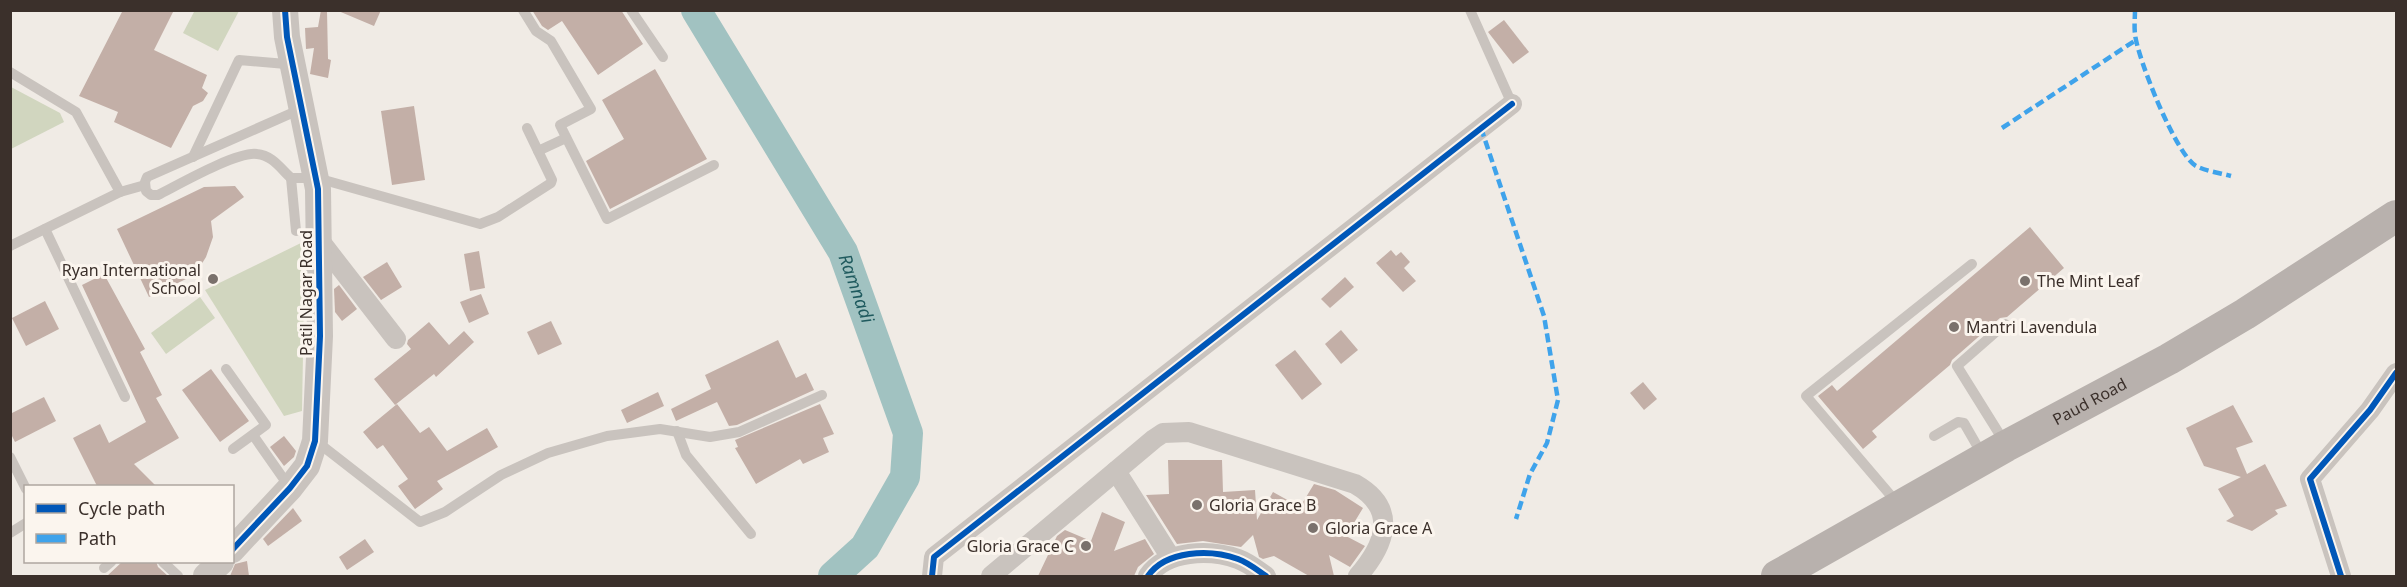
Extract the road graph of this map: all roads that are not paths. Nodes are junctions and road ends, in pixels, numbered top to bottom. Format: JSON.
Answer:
{"nodes":[{"id":1,"x":285,"y":10,"type":"edge"},
{"id":2,"x":523,"y":10,"type":"edge"},
{"id":3,"x":631,"y":10,"type":"edge"},
{"id":4,"x":1470,"y":10,"type":"edge"},
{"id":5,"x":663,"y":57,"type":"dead end"},
{"id":6,"x":286,"y":64,"type":"dead end"},
{"id":7,"x":10,"y":72,"type":"edge"},
{"id":8,"x":1512,"y":104,"type":"joint"},
{"id":9,"x":301,"y":109,"type":"junction"},
{"id":10,"x":527,"y":128,"type":"dead end"},
{"id":11,"x":566,"y":138,"type":"junction"},
{"id":12,"x":538,"y":151,"type":"junction"},
{"id":13,"x":193,"y":157,"type":"junction"},
{"id":14,"x":714,"y":165,"type":"dead end"},
{"id":15,"x":291,"y":178,"type":"junction"},
{"id":16,"x":317,"y":178,"type":"junction"},
{"id":17,"x":145,"y":185,"type":"junction"},
{"id":18,"x":120,"y":192,"type":"junction"},
{"id":19,"x":2397,"y":216,"type":"edge"},
{"id":20,"x":45,"y":229,"type":"junction"},
{"id":21,"x":296,"y":231,"type":"dead end"},
{"id":22,"x":320,"y":241,"type":"junction"},
{"id":23,"x":10,"y":246,"type":"edge"},
{"id":24,"x":1972,"y":264,"type":"dead end"},
{"id":25,"x":2005,"y":324,"type":"dead end"},
{"id":26,"x":396,"y":339,"type":"dead end"},
{"id":27,"x":226,"y":369,"type":"dead end"},
{"id":28,"x":2397,"y":373,"type":"edge"},
{"id":29,"x":822,"y":395,"type":"dead end"},
{"id":30,"x":125,"y":397,"type":"dead end"},
{"id":31,"x":677,"y":431,"type":"junction"},
{"id":32,"x":253,"y":435,"type":"junction"},
{"id":33,"x":1934,"y":436,"type":"dead end"},
{"id":34,"x":315,"y":441,"type":"junction"},
{"id":35,"x":232,"y":449,"type":"dead end"},
{"id":36,"x":1995,"y":452,"type":"junction"},
{"id":37,"x":10,"y":457,"type":"edge"},
{"id":38,"x":1116,"y":471,"type":"junction"},
{"id":39,"x":24,"y":485,"type":"edge"},
{"id":40,"x":290,"y":488,"type":"junction"},
{"id":41,"x":1900,"y":507,"type":"junction"},
{"id":42,"x":24,"y":524,"type":"edge"},
{"id":43,"x":10,"y":533,"type":"edge"},
{"id":44,"x":751,"y":534,"type":"dead end"},
{"id":45,"x":234,"y":550,"type":"edge"},
{"id":46,"x":1171,"y":558,"type":"junction"},
{"id":47,"x":165,"y":563,"type":"edge"},
{"id":48,"x":1012,"y":570,"type":"edge"},
{"id":49,"x":178,"y":576,"type":"edge"},
{"id":50,"x":932,"y":576,"type":"edge"},
{"id":51,"x":991,"y":576,"type":"edge"},
{"id":52,"x":1148,"y":576,"type":"edge"},
{"id":53,"x":1266,"y":576,"type":"edge"},
{"id":54,"x":1358,"y":576,"type":"edge"},
{"id":55,"x":1777,"y":576,"type":"edge"},
{"id":56,"x":2341,"y":576,"type":"edge"}],
"edges":[{"from":1,"to":9,"type":"street","name":"Patil Nagar Road"},
{"from":2,"to":11,"type":"lane"},
{"from":3,"to":5,"type":"lane"},
{"from":4,"to":8,"type":"lane"},
{"from":6,"to":13,"type":"lane"},
{"from":7,"to":18,"type":"lane"},
{"from":8,"to":50,"type":"street"},
{"from":9,"to":13,"type":"lane"},
{"from":9,"to":16,"type":"street","name":"Patil Nagar Road"},
{"from":10,"to":12,"type":"lane"},
{"from":11,"to":12,"type":"lane"},
{"from":11,"to":14,"type":"lane"},
{"from":12,"to":16,"type":"lane"},
{"from":13,"to":17,"type":"lane"},
{"from":15,"to":16,"type":"lane"},
{"from":15,"to":17,"type":"lane"},
{"from":15,"to":21,"type":"lane"},
{"from":16,"to":22,"type":"street","name":"Patil Nagar Road"},
{"from":17,"to":18,"type":"lane"},
{"from":18,"to":20,"type":"lane"},
{"from":19,"to":36,"type":"main road","name":"Paud Road"},
{"from":20,"to":23,"type":"lane"},
{"from":20,"to":30,"type":"lane"},
{"from":22,"to":26,"type":"street"},
{"from":22,"to":34,"type":"street","name":"Patil Nagar Road"},
{"from":24,"to":41,"type":"lane"},
{"from":25,"to":36,"type":"lane"},
{"from":27,"to":32,"type":"lane"},
{"from":28,"to":56,"type":"street"},
{"from":29,"to":31,"type":"lane"},
{"from":31,"to":34,"type":"lane"},
{"from":31,"to":44,"type":"lane"},
{"from":32,"to":35,"type":"lane"},
{"from":32,"to":40,"type":"lane"},
{"from":33,"to":36,"type":"lane"},
{"from":34,"to":40,"type":"street","name":"Patil Nagar Road"},
{"from":36,"to":41,"type":"main road","name":"Paud Road"},
{"from":37,"to":39,"type":"lane"},
{"from":38,"to":46,"type":"street"},
{"from":38,"to":48,"type":"street"},
{"from":38,"to":54,"type":"street"},
{"from":40,"to":45,"type":"street","name":"Patil Nagar Road"},
{"from":41,"to":55,"type":"main road","name":"Paud Road"},
{"from":42,"to":43,"type":"lane"},
{"from":46,"to":52,"type":"street"},
{"from":46,"to":53,"type":"street"},
{"from":47,"to":49,"type":"lane"},
{"from":48,"to":51,"type":"street"}]}
